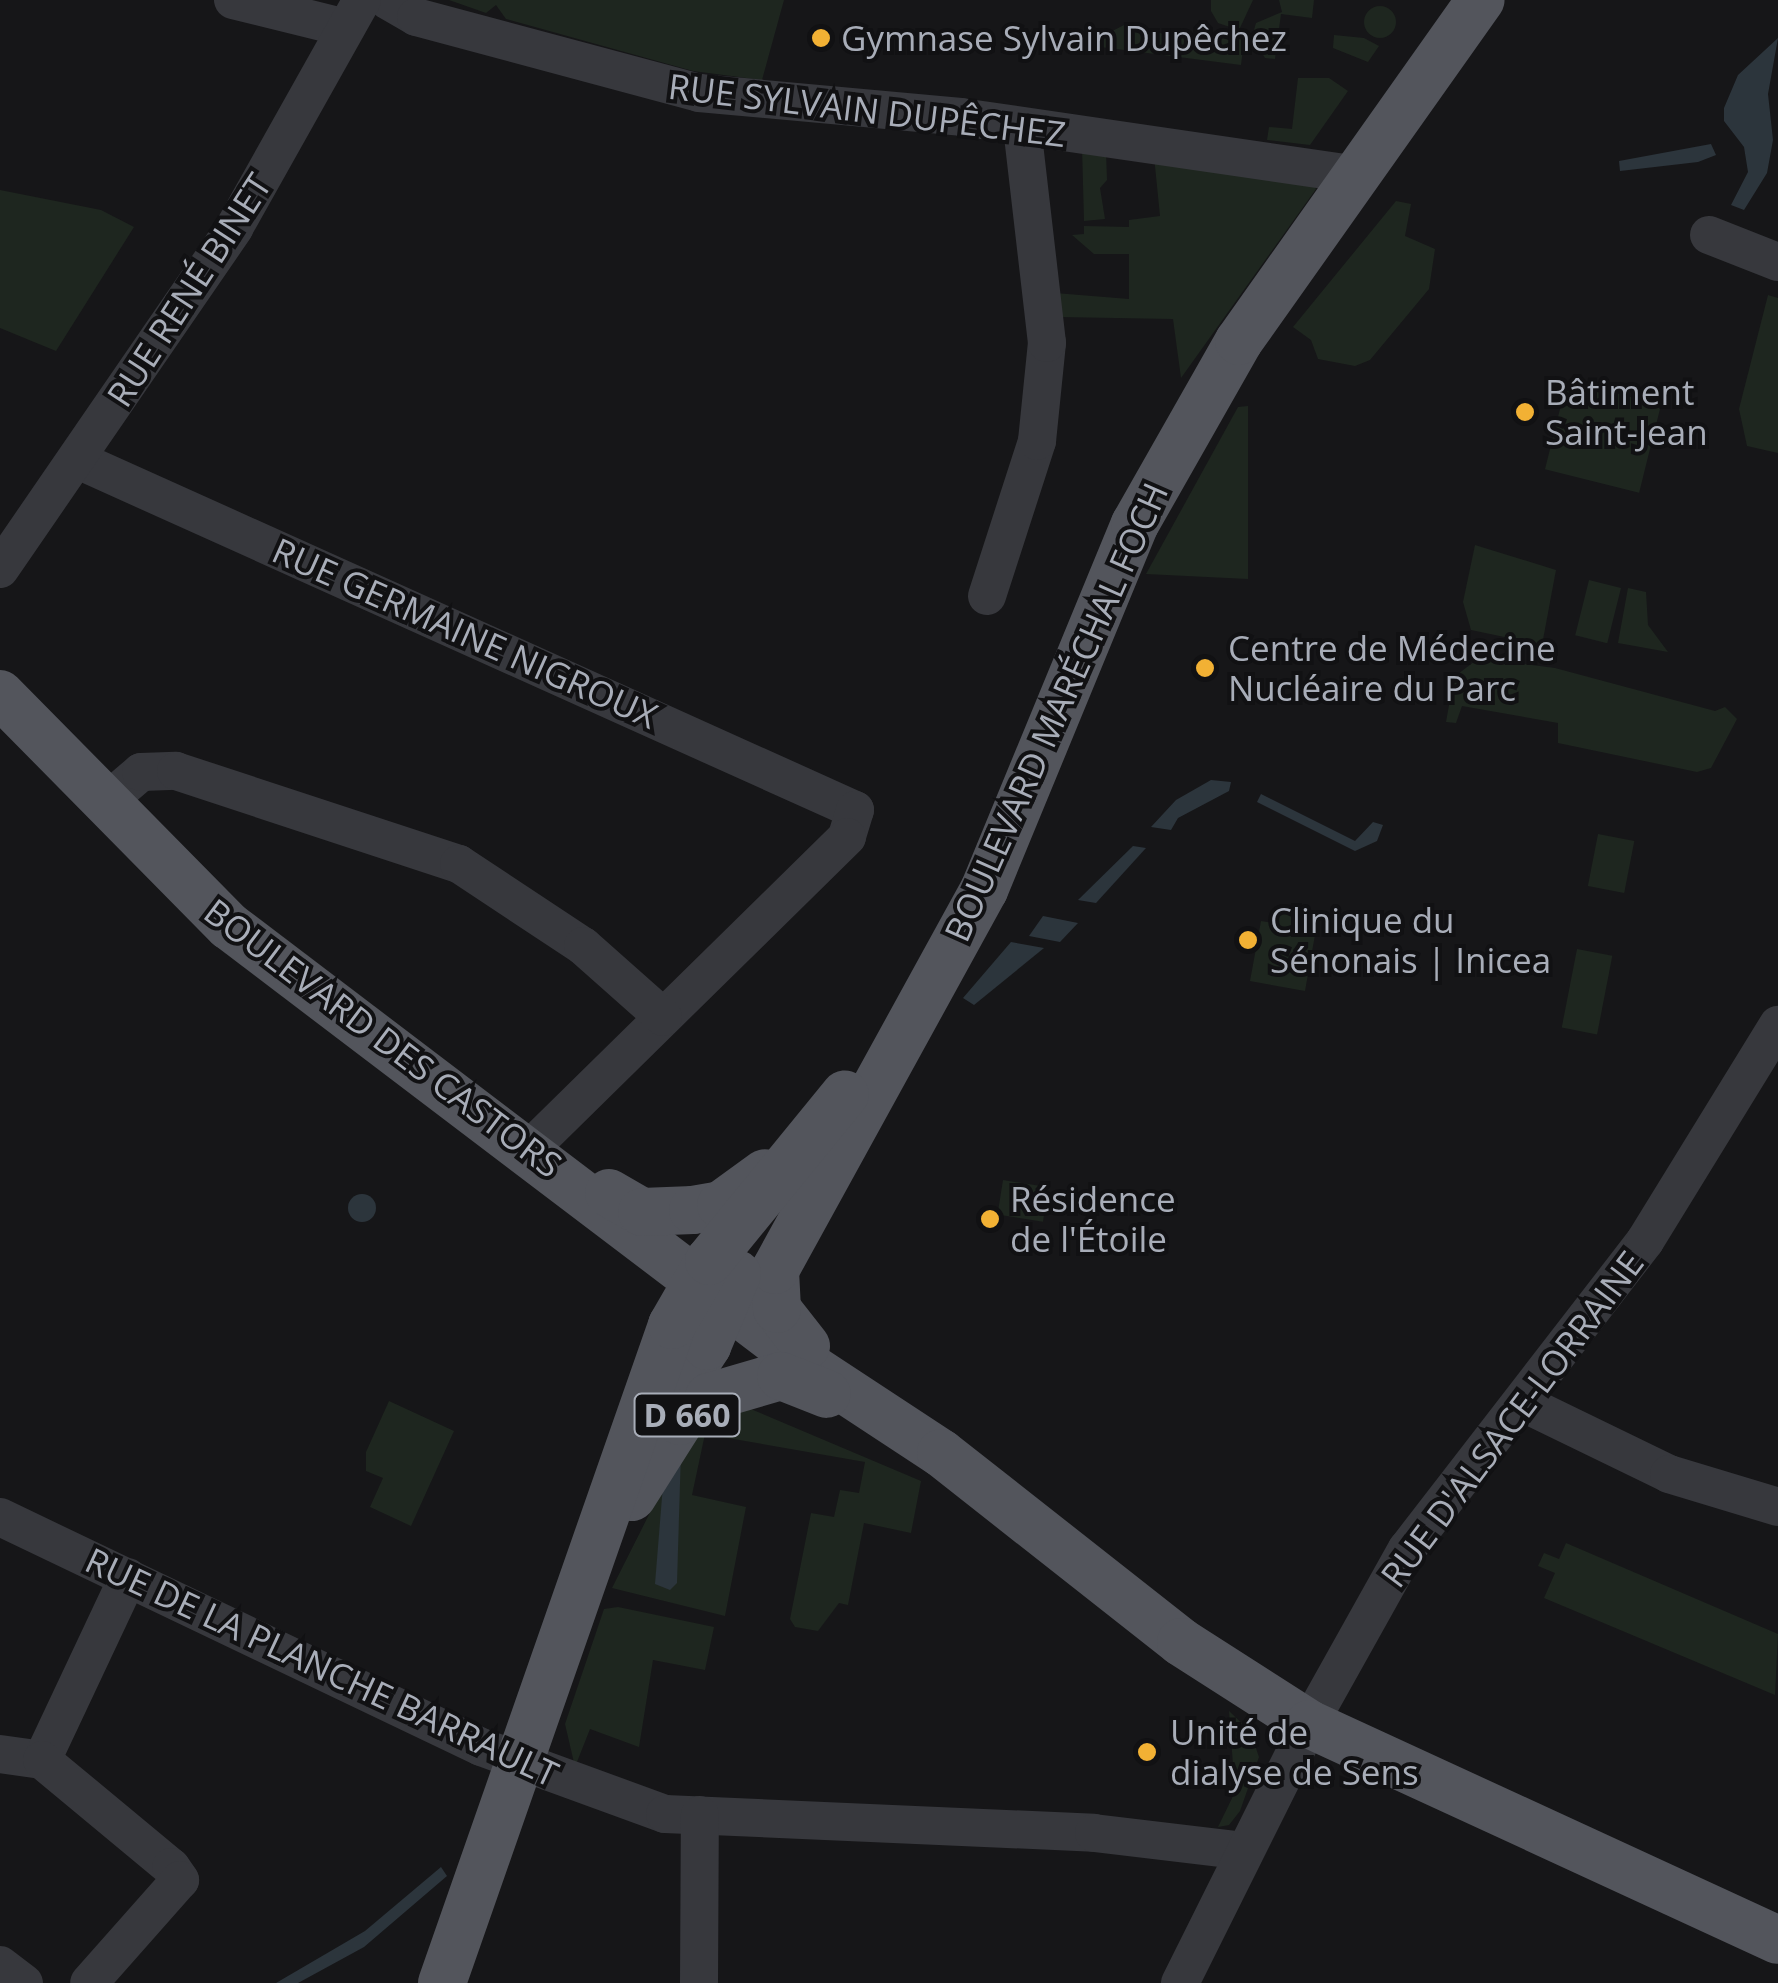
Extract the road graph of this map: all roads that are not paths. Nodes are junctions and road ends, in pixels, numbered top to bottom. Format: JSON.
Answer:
{"nodes":[{"id":1,"x":233,"y":0,"type":"edge"},
{"id":2,"x":387,"y":0,"type":"edge"},
{"id":3,"x":1480,"y":0,"type":"edge"},
{"id":4,"x":354,"y":14,"type":"edge"},
{"id":5,"x":1022,"y":128,"type":"junction"},
{"id":6,"x":1357,"y":175,"type":"junction"},
{"id":7,"x":1709,"y":235,"type":"dead end"},
{"id":8,"x":1778,"y":262,"type":"edge"},
{"id":9,"x":80,"y":461,"type":"junction"},
{"id":10,"x":0,"y":569,"type":"edge"},
{"id":11,"x":986,"y":596,"type":"dead end"},
{"id":12,"x":0,"y":694,"type":"edge"},
{"id":13,"x":106,"y":802,"type":"junction"},
{"id":14,"x":662,"y":1016,"type":"junction"},
{"id":15,"x":1778,"y":1025,"type":"edge"},
{"id":16,"x":906,"y":1029,"type":"junction"},
{"id":17,"x":842,"y":1097,"type":"junction"},
{"id":18,"x":534,"y":1146,"type":"junction"},
{"id":19,"x":775,"y":1270,"type":"junction"},
{"id":20,"x":722,"y":1296,"type":"junction"},
{"id":21,"x":1523,"y":1403,"type":"junction"},
{"id":22,"x":941,"y":1453,"type":"junction"},
{"id":23,"x":1778,"y":1508,"type":"edge"},
{"id":24,"x":0,"y":1517,"type":"edge"},
{"id":25,"x":590,"y":1550,"type":"junction"},
{"id":26,"x":128,"y":1577,"type":"junction"},
{"id":27,"x":555,"y":1663,"type":"junction"},
{"id":28,"x":1309,"y":1724,"type":"junction"},
{"id":29,"x":0,"y":1754,"type":"edge"},
{"id":30,"x":42,"y":1760,"type":"junction"},
{"id":31,"x":523,"y":1765,"type":"junction"},
{"id":32,"x":700,"y":1815,"type":"junction"},
{"id":33,"x":1245,"y":1851,"type":"junction"},
{"id":34,"x":1778,"y":1940,"type":"edge"},
{"id":35,"x":0,"y":1965,"type":"edge"},
{"id":36,"x":24,"y":1983,"type":"edge"},
{"id":37,"x":89,"y":1983,"type":"edge"},
{"id":38,"x":442,"y":1983,"type":"edge"},
{"id":39,"x":698,"y":1983,"type":"edge"},
{"id":40,"x":1180,"y":1983,"type":"edge"}],
"edges":[{"from":1,"to":4,"type":"street"},
{"from":2,"to":5,"type":"street","name":"RUE SYLVAIN DUPÊCHEZ"},
{"from":3,"to":6,"type":"main road","name":"BOULEVARD MARÉCHAL FOCH","number":"D 660"},
{"from":4,"to":9,"type":"street","name":"RUE RENÉ BINET"},
{"from":5,"to":6,"type":"street","name":"RUE SYLVAIN DUPÊCHEZ"},
{"from":5,"to":11,"type":"street"},
{"from":6,"to":16,"type":"main road","name":"BOULEVARD MARÉCHAL FOCH","number":"D 660"},
{"from":7,"to":8,"type":"street"},
{"from":9,"to":10,"type":"street","name":"RUE RENÉ BINET"},
{"from":9,"to":14,"type":"street","name":"RUE GERMAINE NIGROUX"},
{"from":12,"to":13,"type":"main road","name":"BOULEVARD DES CASTORS"},
{"from":13,"to":14,"type":"street"},
{"from":13,"to":18,"type":"main road","name":"BOULEVARD DES CASTORS"},
{"from":14,"to":18,"type":"street"},
{"from":15,"to":21,"type":"street","name":"RUE D'ALSACE-LORRAINE"},
{"from":16,"to":17,"type":"main road","name":"BOULEVARD MARÉCHAL FOCH","number":"D 660"},
{"from":16,"to":19,"type":"main road","name":"BOULEVARD MARÉCHAL FOCH","number":"D 660"},
{"from":16,"to":20,"type":"main road"},
{"from":17,"to":18,"type":"main road"},
{"from":17,"to":20,"type":"main road","name":"BOULEVARD MARÉCHAL FOCH","number":"D 660"},
{"from":18,"to":20,"type":"main road","name":"BOULEVARD DES CASTORS"},
{"from":19,"to":20,"type":"main road","name":"BOULEVARD MARÉCHAL FOCH","number":"D 660"},
{"from":19,"to":22,"type":"main road"},
{"from":20,"to":22,"type":"main road","name":"BOULEVARD DES CASTORS"},
{"from":20,"to":25,"type":"main road","name":"BOULEVARD MARÉCHAL FOCH","number":"D 660"},
{"from":20,"to":25,"type":"main road","name":"BOULEVARD MARÉCHAL FOCH","number":"D 660"},
{"from":21,"to":23,"type":"street"},
{"from":21,"to":28,"type":"street","name":"RUE D'ALSACE-LORRAINE"},
{"from":22,"to":27,"type":"main road","number":"D 660"},
{"from":22,"to":28,"type":"main road"},
{"from":24,"to":26,"type":"street","name":"RUE DE LA PLANCHE BARRAULT"},
{"from":25,"to":27,"type":"main road","name":"BOULEVARD MARÉCHAL FOCH","number":"D 660"},
{"from":26,"to":30,"type":"street"},
{"from":26,"to":31,"type":"street","name":"RUE DE LA PLANCHE BARRAULT"},
{"from":27,"to":31,"type":"main road","name":"BOULEVARD MARÉCHAL FOCH","number":"D 660"},
{"from":28,"to":33,"type":"street","name":"RUE D'ALSACE-LORRAINE"},
{"from":28,"to":34,"type":"main road"},
{"from":29,"to":30,"type":"street"},
{"from":30,"to":37,"type":"street"},
{"from":31,"to":32,"type":"street","name":"RUE DE LA PLANCHE BARRAULT"},
{"from":31,"to":38,"type":"main road","name":"BOULEVARD MARÉCHAL FOCH","number":"D 660"},
{"from":32,"to":33,"type":"street","name":"RUE DE LA PLANCHE BARRAULT"},
{"from":32,"to":39,"type":"street"},
{"from":33,"to":40,"type":"street","name":"RUE D'ALSACE-LORRAINE"},
{"from":35,"to":36,"type":"street"}]}
